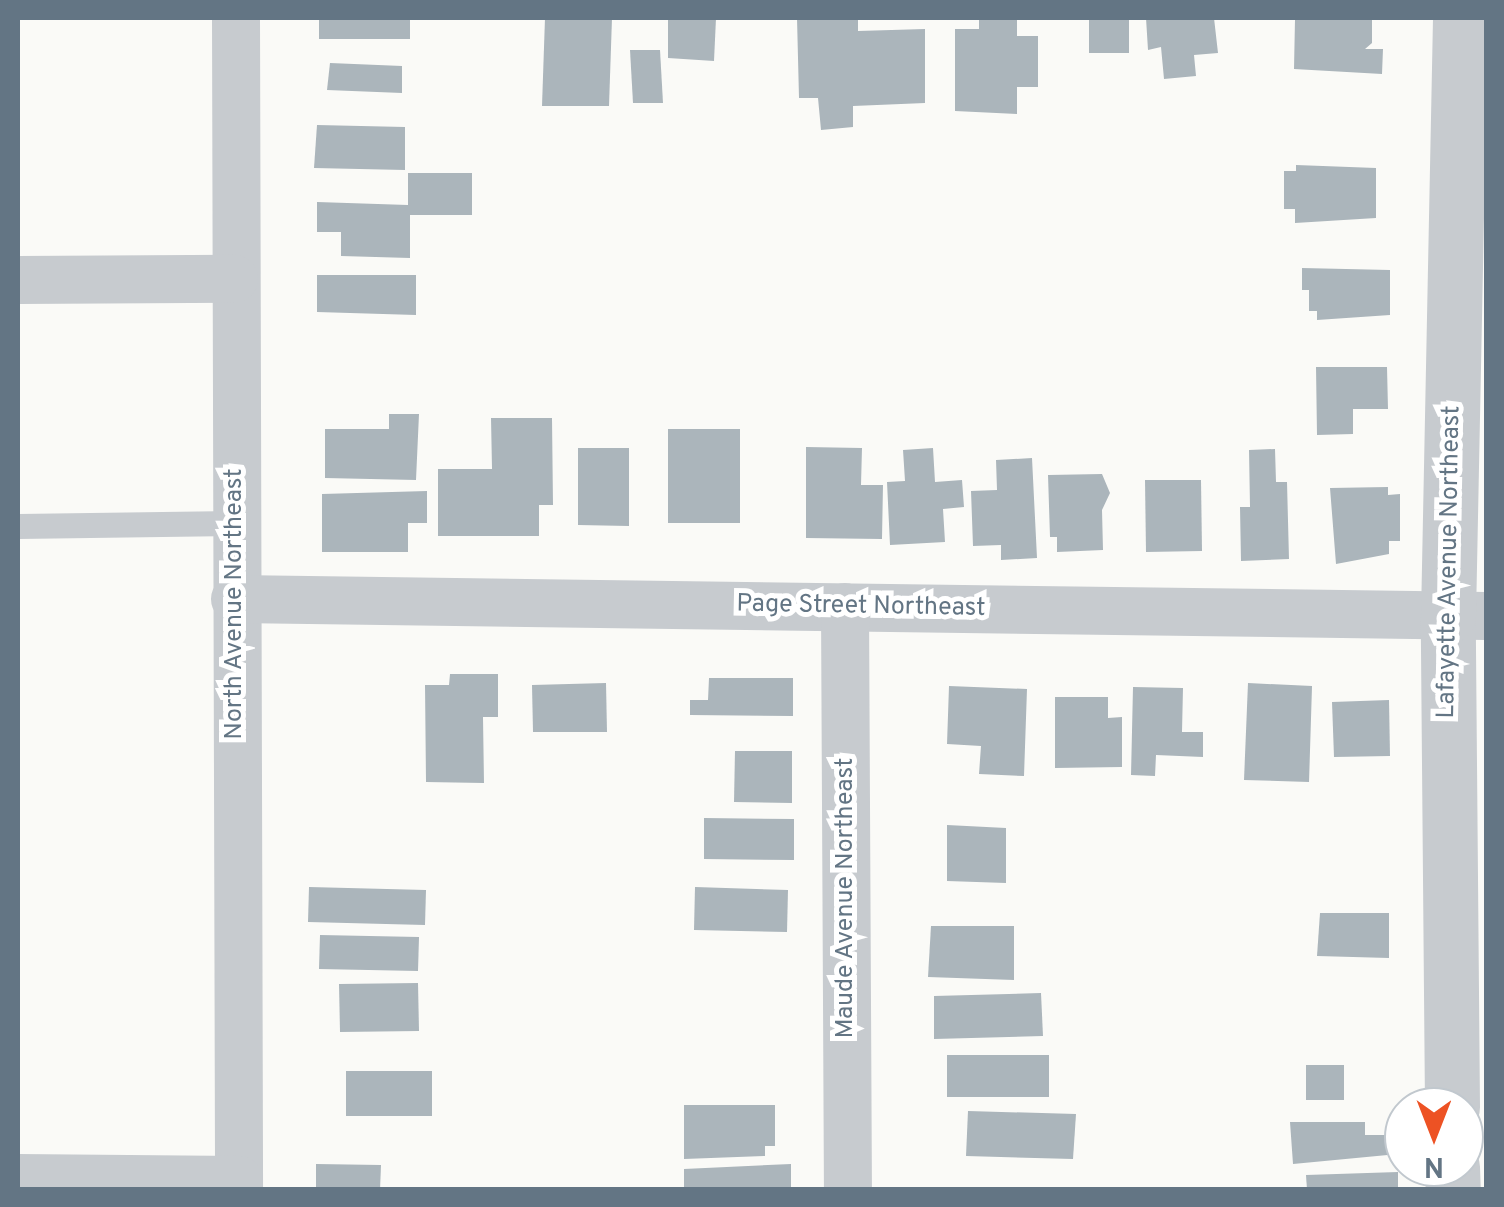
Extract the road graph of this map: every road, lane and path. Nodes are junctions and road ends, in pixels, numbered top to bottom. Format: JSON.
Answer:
{"nodes":[{"id":1,"x":236,"y":18,"type":"edge"},
{"id":2,"x":1460,"y":18,"type":"edge"},
{"id":3,"x":234,"y":279,"type":"junction"},
{"id":4,"x":18,"y":280,"type":"edge"},
{"id":5,"x":234,"y":523,"type":"junction"},
{"id":6,"x":18,"y":526,"type":"edge"},
{"id":7,"x":235,"y":599,"type":"junction"},
{"id":8,"x":845,"y":607,"type":"junction"},
{"id":9,"x":1467,"y":616,"type":"edge"},
{"id":10,"x":1453,"y":1087,"type":"edge"},
{"id":11,"x":18,"y":1178,"type":"edge"},
{"id":12,"x":239,"y":1185,"type":"edge"},
{"id":13,"x":848,"y":1190,"type":"edge"}],
"edges":[{"from":1,"to":3,"type":"street","name":"North Avenue Northeast"},
{"from":2,"to":9,"type":"street","name":"Lafayette Avenue Northeast"},
{"from":3,"to":4,"type":"street"},
{"from":3,"to":5,"type":"street","name":"North Avenue Northeast"},
{"from":5,"to":6,"type":"lane"},
{"from":5,"to":7,"type":"street","name":"North Avenue Northeast"},
{"from":7,"to":8,"type":"street","name":"Page Street Northeast"},
{"from":7,"to":12,"type":"street","name":"North Avenue Northeast"},
{"from":8,"to":9,"type":"street","name":"Page Street Northeast"},
{"from":8,"to":13,"type":"street","name":"Maude Avenue Northeast"},
{"from":9,"to":10,"type":"street","name":"Lafayette Avenue Northeast"},
{"from":11,"to":12,"type":"street"}]}
